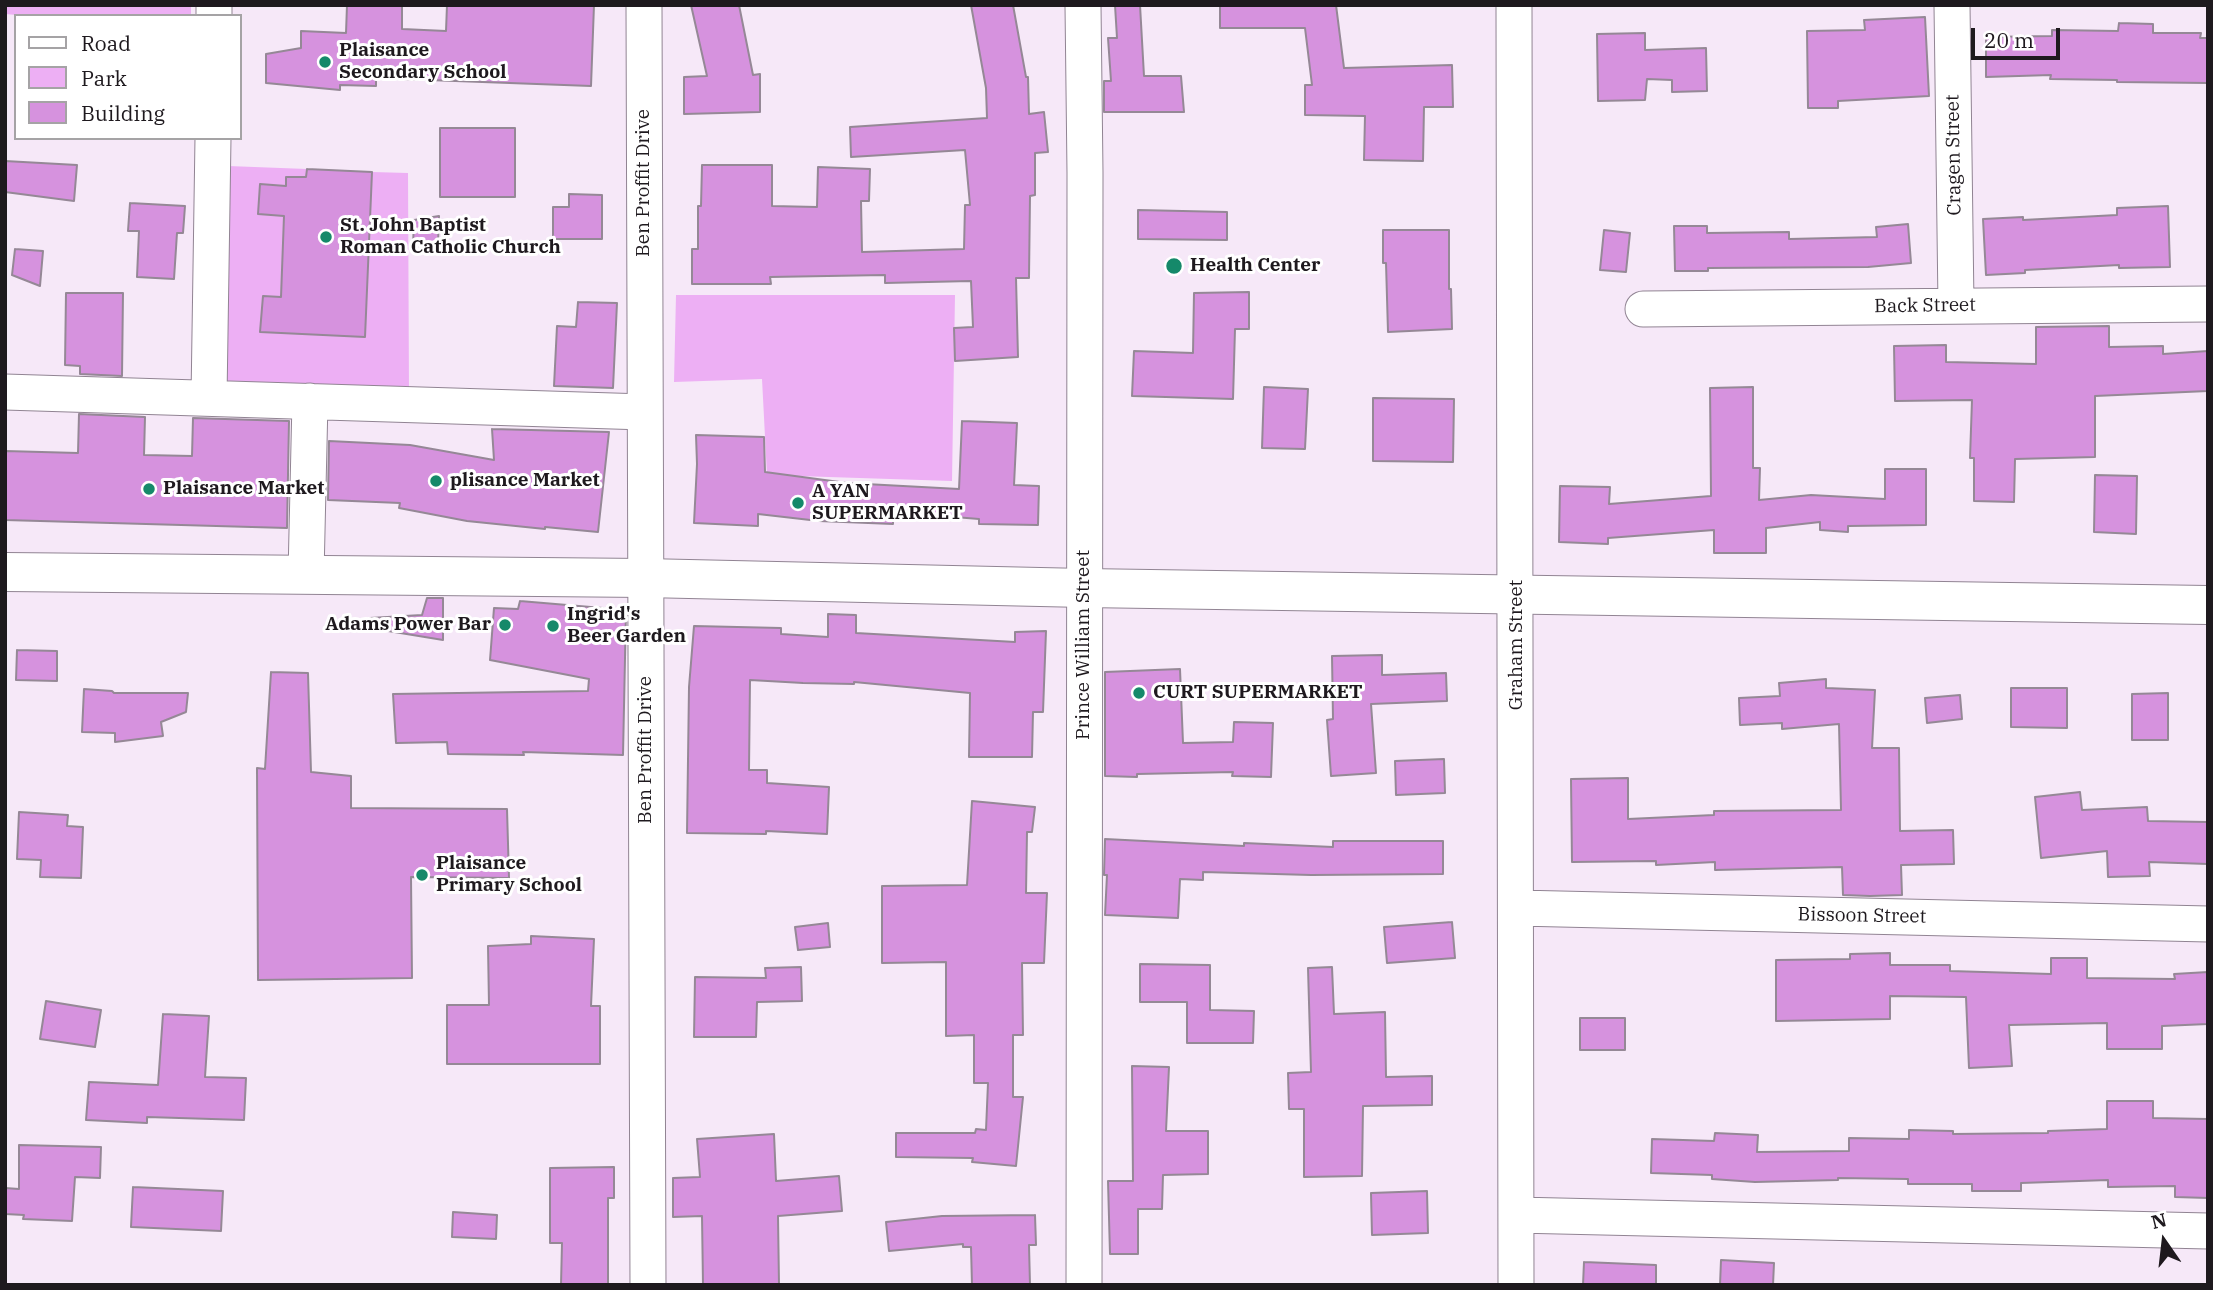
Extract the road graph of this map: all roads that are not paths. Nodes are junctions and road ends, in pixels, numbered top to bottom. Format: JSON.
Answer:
{"nodes":[{"id":1,"x":644,"y":5,"type":"edge"},
{"id":2,"x":1083,"y":5,"type":"edge"},
{"id":3,"x":1514,"y":5,"type":"edge"},
{"id":4,"x":1952,"y":5,"type":"edge"},
{"id":5,"x":212,"y":140,"type":"edge"},
{"id":6,"x":2208,"y":304,"type":"edge"},
{"id":7,"x":1956,"y":305,"type":"junction"},
{"id":8,"x":1643,"y":310,"type":"dead end"},
{"id":9,"x":5,"y":392,"type":"edge"},
{"id":10,"x":209,"y":398,"type":"junction"},
{"id":11,"x":310,"y":401,"type":"junction"},
{"id":12,"x":645,"y":412,"type":"junction"},
{"id":13,"x":5,"y":572,"type":"edge"},
{"id":14,"x":306,"y":575,"type":"junction"},
{"id":15,"x":645,"y":578,"type":"junction"},
{"id":16,"x":1084,"y":588,"type":"junction"},
{"id":17,"x":1517,"y":596,"type":"junction"},
{"id":18,"x":2208,"y":605,"type":"edge"},
{"id":19,"x":1517,"y":908,"type":"junction"},
{"id":20,"x":2208,"y":924,"type":"edge"},
{"id":21,"x":1516,"y":1215,"type":"junction"},
{"id":22,"x":2208,"y":1231,"type":"edge"},
{"id":23,"x":648,"y":1285,"type":"edge"},
{"id":24,"x":1084,"y":1285,"type":"edge"},
{"id":25,"x":1516,"y":1285,"type":"edge"}],
"edges":[{"from":1,"to":12,"type":"street","name":"Ben Proffit Drive"},
{"from":2,"to":16,"type":"street","name":"Prince William Street"},
{"from":3,"to":17,"type":"street","name":"Graham Street"},
{"from":4,"to":7,"type":"street","name":"Cragen Street"},
{"from":5,"to":10,"type":"street"},
{"from":6,"to":7,"type":"street","name":"Back Street"},
{"from":7,"to":8,"type":"street","name":"Back Street"},
{"from":9,"to":10,"type":"street"},
{"from":10,"to":11,"type":"street"},
{"from":11,"to":12,"type":"street"},
{"from":11,"to":14,"type":"street"},
{"from":12,"to":15,"type":"street","name":"Ben Proffit Drive"},
{"from":13,"to":14,"type":"main road"},
{"from":14,"to":15,"type":"main road"},
{"from":15,"to":16,"type":"main road"},
{"from":15,"to":23,"type":"street","name":"Ben Proffit Drive"},
{"from":16,"to":17,"type":"main road"},
{"from":16,"to":24,"type":"street","name":"Prince William Street"},
{"from":17,"to":18,"type":"main road"},
{"from":17,"to":19,"type":"street","name":"Graham Street"},
{"from":19,"to":20,"type":"street","name":"Bissoon Street"},
{"from":19,"to":21,"type":"street","name":"Graham Street"},
{"from":21,"to":22,"type":"street"},
{"from":21,"to":25,"type":"street","name":"Graham Street"}]}
